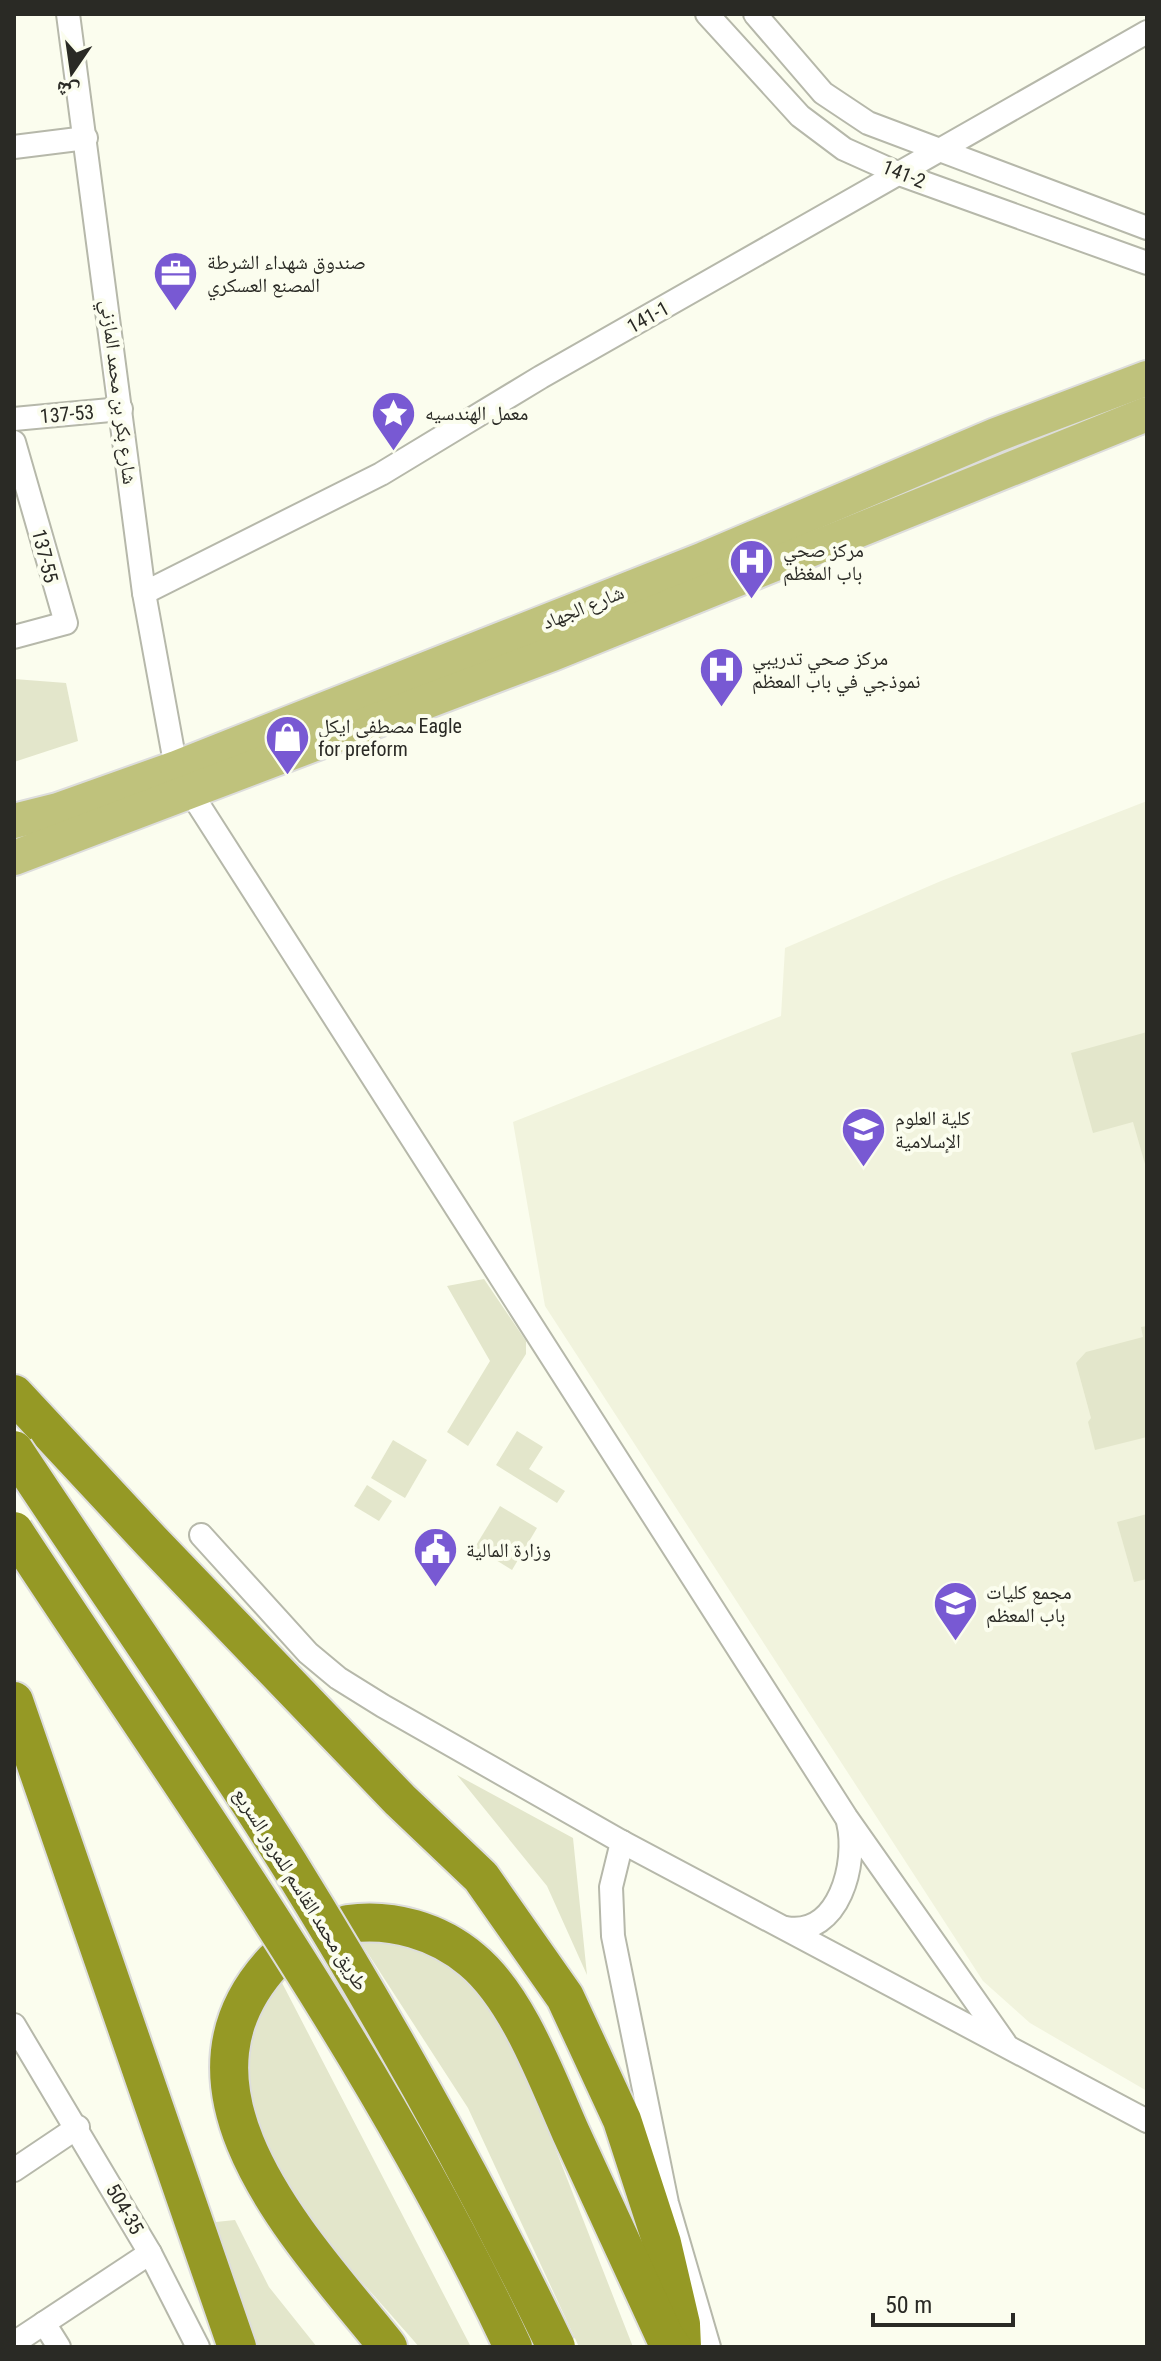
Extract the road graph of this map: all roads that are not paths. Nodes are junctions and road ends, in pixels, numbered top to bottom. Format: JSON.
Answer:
{"nodes":[{"id":1,"x":68,"y":14,"type":"edge"},
{"id":2,"x":707,"y":14,"type":"edge"},
{"id":3,"x":755,"y":14,"type":"edge"},
{"id":4,"x":1147,"y":32,"type":"edge"},
{"id":5,"x":86,"y":138,"type":"junction"},
{"id":6,"x":14,"y":147,"type":"edge"},
{"id":7,"x":943,"y":151,"type":"junction"},
{"id":8,"x":902,"y":175,"type":"junction"},
{"id":9,"x":1147,"y":228,"type":"edge"},
{"id":10,"x":1147,"y":263,"type":"edge"},
{"id":11,"x":1147,"y":378,"type":"edge"},
{"id":12,"x":121,"y":409,"type":"junction"},
{"id":13,"x":1147,"y":414,"type":"edge"},
{"id":14,"x":14,"y":419,"type":"edge"},
{"id":15,"x":14,"y":442,"type":"edge"},
{"id":16,"x":712,"y":572,"type":"junction"},
{"id":17,"x":144,"y":593,"type":"junction"},
{"id":18,"x":14,"y":637,"type":"edge"},
{"id":19,"x":184,"y":781,"type":"junction"},
{"id":20,"x":14,"y":821,"type":"edge"},
{"id":21,"x":14,"y":858,"type":"edge"},
{"id":22,"x":14,"y":1394,"type":"edge"},
{"id":23,"x":14,"y":1450,"type":"edge"},
{"id":24,"x":14,"y":1531,"type":"edge"},
{"id":25,"x":201,"y":1535,"type":"dead end"},
{"id":26,"x":14,"y":1701,"type":"edge"},
{"id":27,"x":846,"y":1817,"type":"junction"},
{"id":28,"x":622,"y":1842,"type":"junction"},
{"id":29,"x":348,"y":1924,"type":"dead end"},
{"id":30,"x":786,"y":1928,"type":"junction"},
{"id":31,"x":274,"y":1961,"type":"dead end"},
{"id":32,"x":14,"y":2025,"type":"edge"},
{"id":33,"x":1005,"y":2043,"type":"junction"},
{"id":34,"x":1147,"y":2121,"type":"edge"},
{"id":35,"x":78,"y":2127,"type":"junction"},
{"id":36,"x":14,"y":2170,"type":"edge"},
{"id":37,"x":150,"y":2253,"type":"junction"},
{"id":38,"x":44,"y":2323,"type":"junction"},
{"id":39,"x":14,"y":2343,"type":"edge"},
{"id":40,"x":59,"y":2347,"type":"edge"},
{"id":41,"x":198,"y":2347,"type":"edge"},
{"id":42,"x":237,"y":2347,"type":"edge"},
{"id":43,"x":388,"y":2347,"type":"edge"},
{"id":44,"x":513,"y":2347,"type":"edge"},
{"id":45,"x":556,"y":2347,"type":"edge"},
{"id":46,"x":672,"y":2347,"type":"edge"},
{"id":47,"x":682,"y":2347,"type":"edge"},
{"id":48,"x":709,"y":2347,"type":"edge"}],
"edges":[{"from":1,"to":5,"type":"street","name":"شارع بكر بن محمد المازني"},
{"from":2,"to":8,"type":"street","name":"141-2"},
{"from":3,"to":7,"type":"street","name":"141-2"},
{"from":4,"to":7,"type":"street","name":"141-1"},
{"from":5,"to":6,"type":"street"},
{"from":5,"to":12,"type":"street","name":"شارع بكر بن محمد المازني"},
{"from":7,"to":8,"type":"street","name":"141-1"},
{"from":7,"to":9,"type":"street","name":"141-2"},
{"from":8,"to":10,"type":"street","name":"141-2"},
{"from":8,"to":17,"type":"street","name":"141-1"},
{"from":11,"to":16,"type":"main road","name":"شارع الجهاد"},
{"from":12,"to":14,"type":"street","name":"137-53"},
{"from":12,"to":17,"type":"street","name":"شارع بكر بن محمد المازني"},
{"from":13,"to":16,"type":"main road","name":"شارع الجهاد"},
{"from":15,"to":18,"type":"street","name":"137-55"},
{"from":16,"to":19,"type":"main road","name":"شارع الجهاد"},
{"from":17,"to":19,"type":"street","name":"شارع بكر بن محمد المازني"},
{"from":19,"to":20,"type":"main road","name":"شارع الجهاد"},
{"from":19,"to":21,"type":"main road","name":"شارع الجهاد"},
{"from":19,"to":27,"type":"street"},
{"from":22,"to":47,"type":"highway"},
{"from":23,"to":45,"type":"highway","name":"طريق محمد القاسم للمرور السريع","bridge":true},
{"from":24,"to":44,"type":"highway","name":"طريق محمد القاسم للمرور السريع","bridge":true},
{"from":25,"to":28,"type":"street"},
{"from":26,"to":42,"type":"highway"},
{"from":27,"to":30,"type":"street"},
{"from":27,"to":33,"type":"street"},
{"from":28,"to":30,"type":"street"},
{"from":28,"to":48,"type":"street"},
{"from":29,"to":46,"type":"highway"},
{"from":30,"to":33,"type":"street"},
{"from":31,"to":43,"type":"highway"},
{"from":32,"to":35,"type":"street","name":"504-35"},
{"from":33,"to":34,"type":"street"},
{"from":35,"to":36,"type":"street"},
{"from":35,"to":37,"type":"street","name":"504-35"},
{"from":37,"to":38,"type":"street","name":"504-35"},
{"from":37,"to":41,"type":"street"},
{"from":38,"to":39,"type":"street","name":"504-35"},
{"from":38,"to":40,"type":"street"}]}
